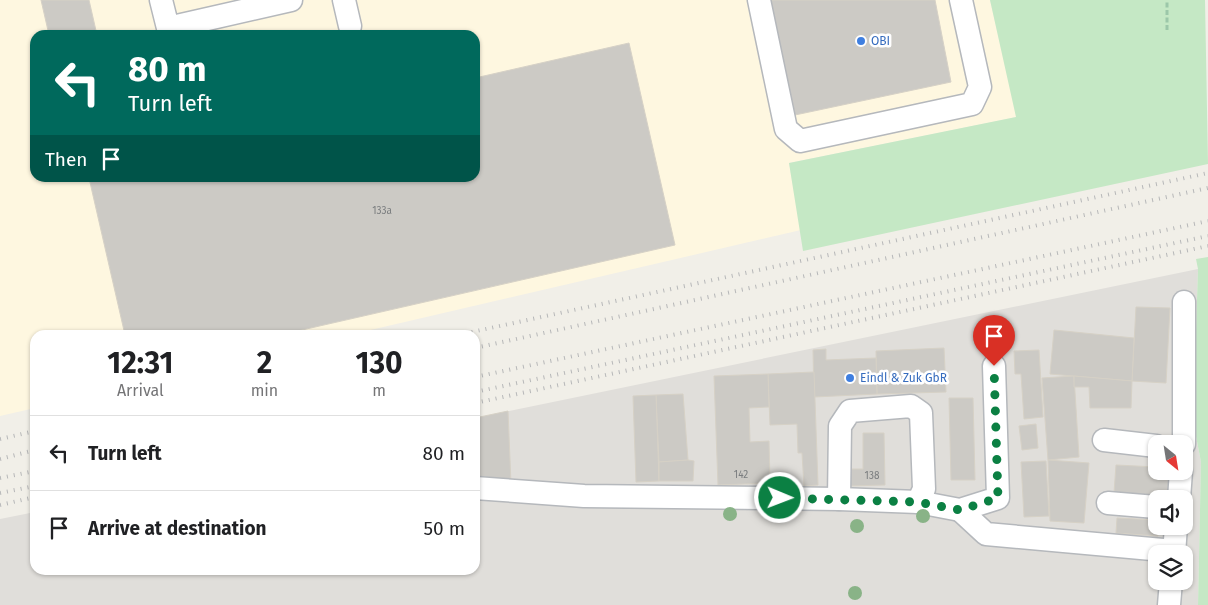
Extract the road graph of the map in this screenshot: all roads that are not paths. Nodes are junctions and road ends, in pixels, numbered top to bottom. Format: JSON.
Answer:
{"nodes":[{"id":1,"x":161,"y":0,"type":"edge"},
{"id":2,"x":291,"y":0,"type":"edge"},
{"id":3,"x":344,"y":0,"type":"edge"},
{"id":4,"x":759,"y":0,"type":"edge"},
{"id":5,"x":961,"y":0,"type":"edge"},
{"id":6,"x":350,"y":26,"type":"dead end"},
{"id":7,"x":1184,"y":302,"type":"dead end"},
{"id":8,"x":994,"y":366,"type":"dead end"},
{"id":9,"x":1184,"y":435,"type":"edge"},
{"id":10,"x":1104,"y":440,"type":"dead end"},
{"id":11,"x":1148,"y":445,"type":"edge"},
{"id":12,"x":480,"y":488,"type":"edge"},
{"id":13,"x":839,"y":499,"type":"junction"},
{"id":14,"x":918,"y":502,"type":"junction"},
{"id":15,"x":1108,"y":503,"type":"dead end"},
{"id":16,"x":1148,"y":506,"type":"edge"},
{"id":17,"x":960,"y":510,"type":"junction"},
{"id":18,"x":1148,"y":550,"type":"edge"},
{"id":19,"x":1171,"y":590,"type":"edge"},
{"id":20,"x":1170,"y":605,"type":"edge"}],
"edges":[{"from":1,"to":2,"type":"street"},
{"from":3,"to":6,"type":"street"},
{"from":4,"to":5,"type":"street"},
{"from":7,"to":9,"type":"street"},
{"from":8,"to":17,"type":"street"},
{"from":10,"to":11,"type":"street"},
{"from":12,"to":13,"type":"street"},
{"from":13,"to":14,"type":"street"},
{"from":13,"to":14,"type":"street"},
{"from":14,"to":17,"type":"street"},
{"from":15,"to":16,"type":"street"},
{"from":17,"to":18,"type":"street"},
{"from":19,"to":20,"type":"street"}]}
